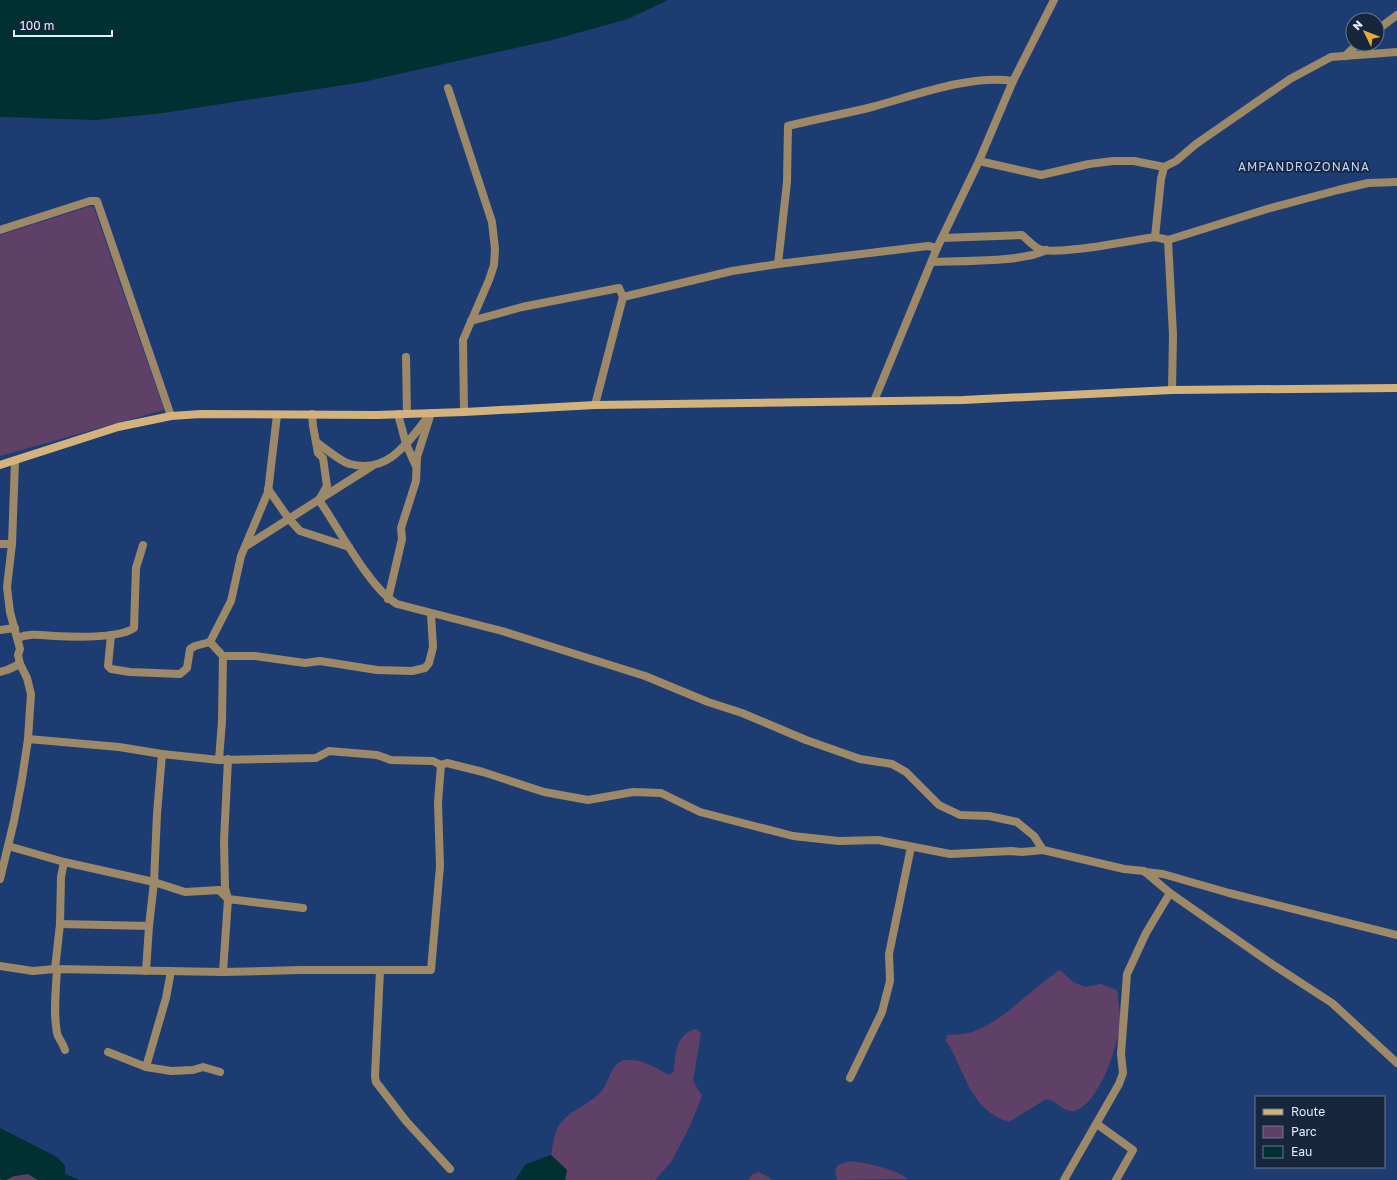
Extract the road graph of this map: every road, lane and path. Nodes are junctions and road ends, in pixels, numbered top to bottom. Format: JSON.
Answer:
{"nodes":[{"id":1,"x":1054,"y":0,"type":"edge"},
{"id":2,"x":1397,"y":15,"type":"edge"},
{"id":3,"x":1385,"y":24,"type":"edge"},
{"id":4,"x":1349,"y":52,"type":"edge"},
{"id":5,"x":1397,"y":52,"type":"edge"},
{"id":6,"x":1345,"y":56,"type":"junction"},
{"id":7,"x":1014,"y":81,"type":"junction"},
{"id":8,"x":448,"y":88,"type":"dead end"},
{"id":9,"x":979,"y":161,"type":"junction"},
{"id":10,"x":1164,"y":167,"type":"junction"},
{"id":11,"x":1397,"y":182,"type":"edge"},
{"id":12,"x":0,"y":230,"type":"edge"},
{"id":13,"x":1155,"y":237,"type":"junction"},
{"id":14,"x":942,"y":238,"type":"junction"},
{"id":15,"x":1168,"y":240,"type":"junction"},
{"id":16,"x":937,"y":248,"type":"junction"},
{"id":17,"x":1046,"y":250,"type":"junction"},
{"id":18,"x":932,"y":262,"type":"junction"},
{"id":19,"x":778,"y":264,"type":"junction"},
{"id":20,"x":623,"y":297,"type":"junction"},
{"id":21,"x":471,"y":321,"type":"junction"},
{"id":22,"x":406,"y":357,"type":"dead end"},
{"id":23,"x":1397,"y":388,"type":"edge"},
{"id":24,"x":1172,"y":390,"type":"junction"},
{"id":25,"x":874,"y":401,"type":"junction"},
{"id":26,"x":595,"y":405,"type":"junction"},
{"id":27,"x":464,"y":412,"type":"junction"},
{"id":28,"x":431,"y":413,"type":"junction"},
{"id":29,"x":312,"y":414,"type":"junction"},
{"id":30,"x":398,"y":414,"type":"junction"},
{"id":31,"x":407,"y":414,"type":"junction"},
{"id":32,"x":277,"y":415,"type":"junction"},
{"id":33,"x":171,"y":416,"type":"junction"},
{"id":34,"x":316,"y":442,"type":"junction"},
{"id":35,"x":406,"y":444,"type":"junction"},
{"id":36,"x":15,"y":461,"type":"junction"},
{"id":37,"x":0,"y":465,"type":"edge"},
{"id":38,"x":372,"y":466,"type":"junction"},
{"id":39,"x":416,"y":467,"type":"junction"},
{"id":40,"x":268,"y":490,"type":"junction"},
{"id":41,"x":319,"y":500,"type":"junction"},
{"id":42,"x":289,"y":519,"type":"junction"},
{"id":43,"x":0,"y":544,"type":"edge"},
{"id":44,"x":12,"y":544,"type":"junction"},
{"id":45,"x":142,"y":545,"type":"dead end"},
{"id":46,"x":246,"y":546,"type":"junction"},
{"id":47,"x":349,"y":547,"type":"junction"},
{"id":48,"x":4,"y":587,"type":"edge"},
{"id":49,"x":388,"y":599,"type":"junction"},
{"id":50,"x":431,"y":614,"type":"junction"},
{"id":51,"x":15,"y":628,"type":"junction"},
{"id":52,"x":0,"y":630,"type":"edge"},
{"id":53,"x":111,"y":635,"type":"junction"},
{"id":54,"x":17,"y":638,"type":"junction"},
{"id":55,"x":210,"y":642,"type":"junction"},
{"id":56,"x":223,"y":656,"type":"junction"},
{"id":57,"x":20,"y":664,"type":"junction"},
{"id":58,"x":0,"y":672,"type":"edge"},
{"id":59,"x":28,"y":739,"type":"junction"},
{"id":60,"x":162,"y":754,"type":"junction"},
{"id":61,"x":228,"y":759,"type":"junction"},
{"id":62,"x":219,"y":760,"type":"junction"},
{"id":63,"x":441,"y":765,"type":"junction"},
{"id":64,"x":8,"y":846,"type":"junction"},
{"id":65,"x":911,"y":847,"type":"junction"},
{"id":66,"x":1043,"y":850,"type":"junction"},
{"id":67,"x":64,"y":862,"type":"junction"},
{"id":68,"x":1144,"y":872,"type":"junction"},
{"id":69,"x":0,"y":879,"type":"edge"},
{"id":70,"x":154,"y":882,"type":"junction"},
{"id":71,"x":1170,"y":893,"type":"junction"},
{"id":72,"x":228,"y":899,"type":"junction"},
{"id":73,"x":303,"y":908,"type":"dead end"},
{"id":74,"x":60,"y":924,"type":"junction"},
{"id":75,"x":148,"y":926,"type":"junction"},
{"id":76,"x":1397,"y":935,"type":"edge"},
{"id":77,"x":0,"y":966,"type":"edge"},
{"id":78,"x":56,"y":969,"type":"junction"},
{"id":79,"x":380,"y":970,"type":"junction"},
{"id":80,"x":146,"y":971,"type":"junction"},
{"id":81,"x":171,"y":971,"type":"junction"},
{"id":82,"x":223,"y":972,"type":"junction"},
{"id":83,"x":65,"y":1050,"type":"dead end"},
{"id":84,"x":108,"y":1052,"type":"dead end"},
{"id":85,"x":1397,"y":1063,"type":"edge"},
{"id":86,"x":146,"y":1067,"type":"junction"},
{"id":87,"x":220,"y":1072,"type":"dead end"},
{"id":88,"x":850,"y":1078,"type":"dead end"},
{"id":89,"x":1097,"y":1124,"type":"junction"},
{"id":90,"x":450,"y":1169,"type":"dead end"},
{"id":91,"x":1064,"y":1180,"type":"edge"},
{"id":92,"x":1116,"y":1180,"type":"edge"}],
"edges":[{"from":1,"to":7,"type":"street"},
{"from":2,"to":3,"type":"street"},
{"from":4,"to":6,"type":"street"},
{"from":5,"to":6,"type":"street"},
{"from":6,"to":10,"type":"street"},
{"from":7,"to":9,"type":"street"},
{"from":7,"to":19,"type":"street"},
{"from":8,"to":21,"type":"street"},
{"from":9,"to":10,"type":"street"},
{"from":9,"to":14,"type":"street"},
{"from":10,"to":13,"type":"street"},
{"from":11,"to":15,"type":"street"},
{"from":12,"to":33,"type":"street"},
{"from":13,"to":15,"type":"street"},
{"from":13,"to":17,"type":"street"},
{"from":14,"to":16,"type":"street"},
{"from":14,"to":17,"type":"street"},
{"from":15,"to":24,"type":"street"},
{"from":16,"to":18,"type":"street"},
{"from":16,"to":19,"type":"street"},
{"from":17,"to":18,"type":"street"},
{"from":18,"to":25,"type":"street"},
{"from":19,"to":20,"type":"street"},
{"from":20,"to":21,"type":"street"},
{"from":20,"to":26,"type":"street"},
{"from":21,"to":27,"type":"street"},
{"from":22,"to":31,"type":"street"},
{"from":23,"to":24,"type":"main road"},
{"from":24,"to":25,"type":"main road"},
{"from":25,"to":26,"type":"main road"},
{"from":26,"to":27,"type":"main road"},
{"from":27,"to":28,"type":"main road"},
{"from":28,"to":31,"type":"main road"},
{"from":28,"to":35,"type":"street"},
{"from":28,"to":39,"type":"street"},
{"from":29,"to":30,"type":"main road"},
{"from":29,"to":32,"type":"main road"},
{"from":29,"to":34,"type":"street"},
{"from":30,"to":31,"type":"main road"},
{"from":30,"to":35,"type":"street"},
{"from":32,"to":33,"type":"main road"},
{"from":32,"to":40,"type":"street"},
{"from":33,"to":36,"type":"main road"},
{"from":34,"to":38,"type":"street"},
{"from":34,"to":41,"type":"street"},
{"from":35,"to":38,"type":"street"},
{"from":35,"to":39,"type":"street"},
{"from":36,"to":37,"type":"main road"},
{"from":36,"to":44,"type":"street"},
{"from":38,"to":41,"type":"street"},
{"from":39,"to":49,"type":"street"},
{"from":40,"to":42,"type":"street"},
{"from":40,"to":46,"type":"street"},
{"from":41,"to":42,"type":"street"},
{"from":41,"to":47,"type":"street"},
{"from":42,"to":46,"type":"street"},
{"from":42,"to":47,"type":"street"},
{"from":43,"to":44,"type":"street"},
{"from":44,"to":48,"type":"street"},
{"from":45,"to":53,"type":"street"},
{"from":46,"to":55,"type":"street"},
{"from":47,"to":49,"type":"street"},
{"from":48,"to":51,"type":"street"},
{"from":49,"to":50,"type":"street"},
{"from":50,"to":56,"type":"street"},
{"from":50,"to":66,"type":"street"},
{"from":51,"to":52,"type":"street"},
{"from":51,"to":54,"type":"street"},
{"from":53,"to":54,"type":"street"},
{"from":53,"to":55,"type":"street"},
{"from":54,"to":57,"type":"street"},
{"from":55,"to":56,"type":"street"},
{"from":56,"to":62,"type":"street"},
{"from":57,"to":58,"type":"street"},
{"from":57,"to":59,"type":"street"},
{"from":59,"to":60,"type":"street"},
{"from":59,"to":64,"type":"street"},
{"from":60,"to":62,"type":"street"},
{"from":60,"to":70,"type":"street"},
{"from":61,"to":62,"type":"street"},
{"from":61,"to":63,"type":"street"},
{"from":61,"to":72,"type":"street"},
{"from":63,"to":65,"type":"street"},
{"from":63,"to":79,"type":"street"},
{"from":64,"to":67,"type":"street"},
{"from":64,"to":69,"type":"street"},
{"from":65,"to":66,"type":"street"},
{"from":65,"to":88,"type":"street"},
{"from":66,"to":68,"type":"street"},
{"from":67,"to":70,"type":"street"},
{"from":67,"to":74,"type":"street"},
{"from":68,"to":71,"type":"street"},
{"from":68,"to":76,"type":"street"},
{"from":70,"to":72,"type":"street"},
{"from":70,"to":75,"type":"street"},
{"from":71,"to":85,"type":"street"},
{"from":71,"to":89,"type":"street"},
{"from":72,"to":73,"type":"street"},
{"from":72,"to":82,"type":"street"},
{"from":74,"to":75,"type":"street"},
{"from":74,"to":78,"type":"street"},
{"from":75,"to":80,"type":"street"},
{"from":77,"to":78,"type":"street"},
{"from":78,"to":80,"type":"street"},
{"from":78,"to":83,"type":"street"},
{"from":79,"to":82,"type":"street"},
{"from":79,"to":90,"type":"street"},
{"from":80,"to":81,"type":"street"},
{"from":81,"to":82,"type":"street"},
{"from":81,"to":86,"type":"street"},
{"from":84,"to":86,"type":"street"},
{"from":86,"to":87,"type":"street"},
{"from":89,"to":91,"type":"street"},
{"from":89,"to":92,"type":"street"}]}
